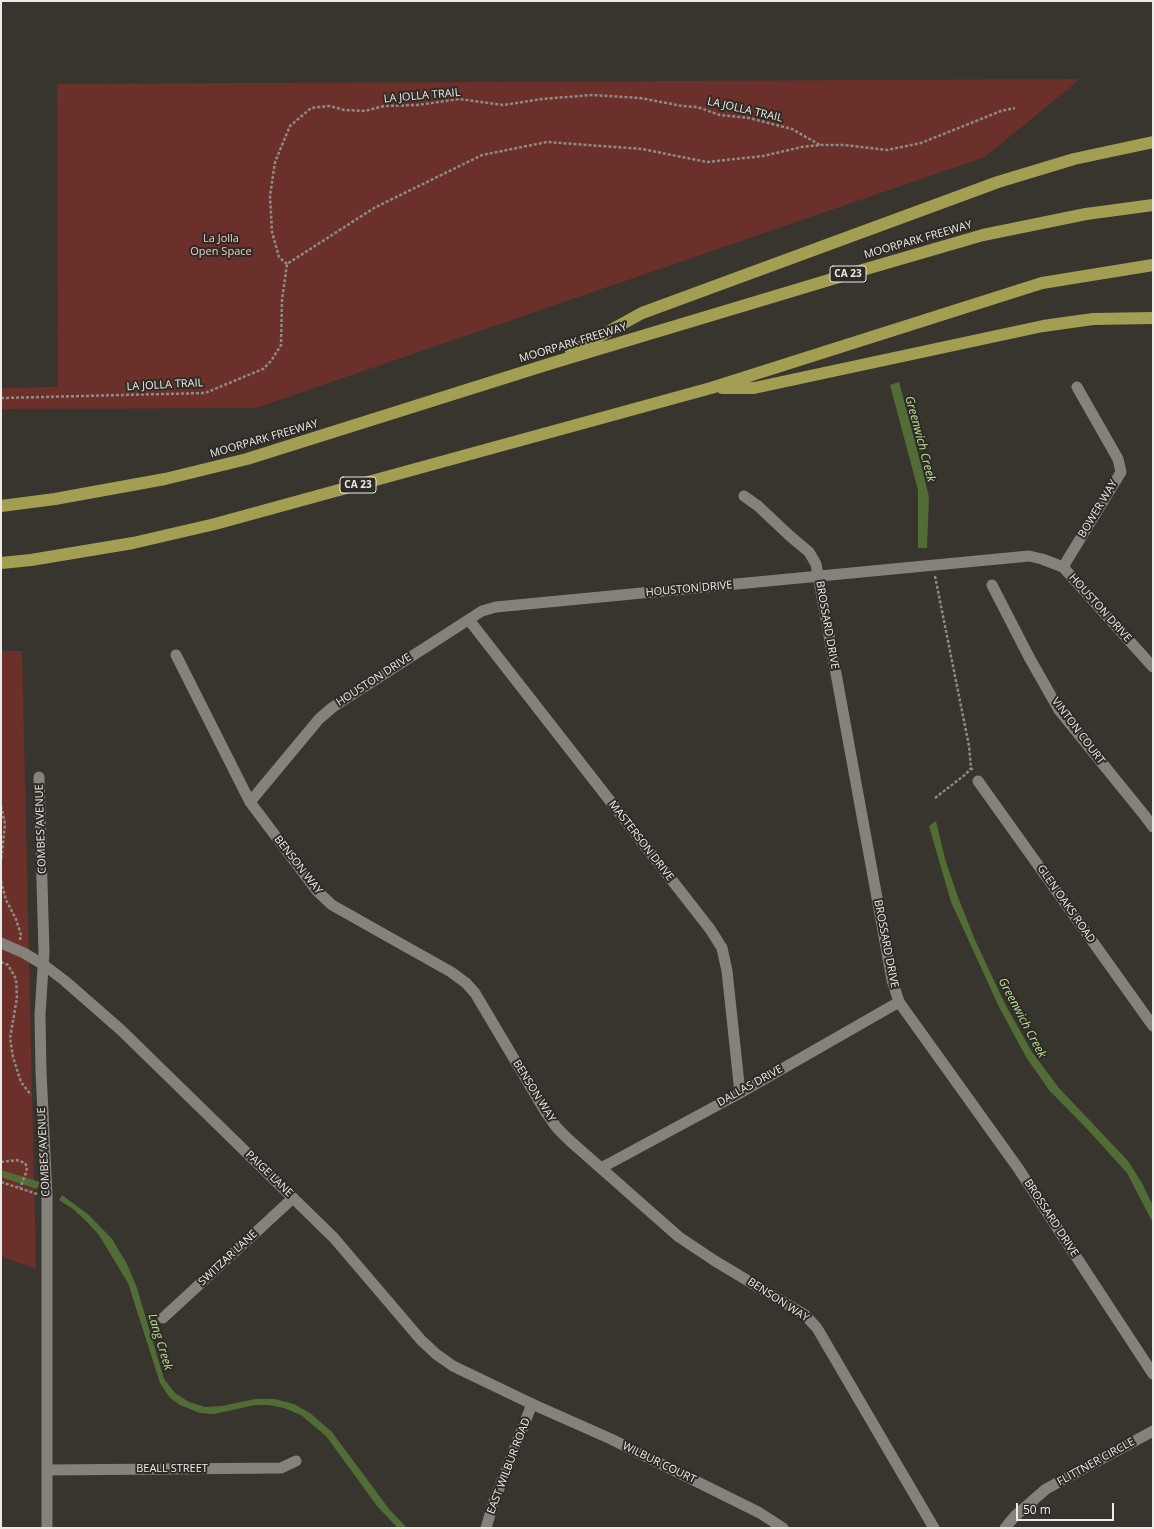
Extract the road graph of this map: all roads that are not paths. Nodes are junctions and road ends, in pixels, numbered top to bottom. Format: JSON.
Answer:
{"nodes":[{"id":1,"x":1153,"y":142,"type":"edge"},
{"id":2,"x":1153,"y":205,"type":"edge"},
{"id":3,"x":1153,"y":265,"type":"edge"},
{"id":4,"x":1153,"y":318,"type":"edge"},
{"id":5,"x":548,"y":364,"type":"junction"},
{"id":6,"x":1076,"y":387,"type":"dead end"},
{"id":7,"x":710,"y":388,"type":"junction"},
{"id":8,"x":744,"y":496,"type":"dead end"},
{"id":9,"x":1,"y":506,"type":"edge"},
{"id":10,"x":1,"y":563,"type":"edge"},
{"id":11,"x":1063,"y":567,"type":"junction"},
{"id":12,"x":818,"y":577,"type":"junction"},
{"id":13,"x":992,"y":585,"type":"dead end"},
{"id":14,"x":469,"y":620,"type":"junction"},
{"id":15,"x":176,"y":655,"type":"dead end"},
{"id":16,"x":1153,"y":667,"type":"edge"},
{"id":17,"x":39,"y":777,"type":"dead end"},
{"id":18,"x":977,"y":779,"type":"road end"},
{"id":19,"x":250,"y":802,"type":"junction"},
{"id":20,"x":1153,"y":827,"type":"edge"},
{"id":21,"x":1,"y":943,"type":"edge"},
{"id":22,"x":44,"y":965,"type":"junction"},
{"id":23,"x":898,"y":1002,"type":"junction"},
{"id":24,"x":1153,"y":1026,"type":"edge"},
{"id":25,"x":740,"y":1093,"type":"junction"},
{"id":26,"x":601,"y":1168,"type":"junction"},
{"id":27,"x":293,"y":1198,"type":"junction"},
{"id":28,"x":163,"y":1318,"type":"dead end"},
{"id":29,"x":1153,"y":1374,"type":"edge"},
{"id":30,"x":532,"y":1404,"type":"junction"},
{"id":31,"x":1153,"y":1431,"type":"edge"},
{"id":32,"x":296,"y":1461,"type":"dead end"},
{"id":33,"x":47,"y":1470,"type":"junction"},
{"id":34,"x":47,"y":1528,"type":"edge"},
{"id":35,"x":486,"y":1528,"type":"edge"},
{"id":36,"x":783,"y":1528,"type":"edge"},
{"id":37,"x":934,"y":1528,"type":"edge"},
{"id":38,"x":1005,"y":1528,"type":"edge"}],
"edges":[{"from":1,"to":5,"type":"highway"},
{"from":2,"to":5,"type":"highway","name":"MOORPARK FREEWAY","number":"CA 23"},
{"from":3,"to":7,"type":"highway","number":"CA 23"},
{"from":4,"to":7,"type":"highway"},
{"from":5,"to":9,"type":"highway","name":"MOORPARK FREEWAY","number":"CA 23"},
{"from":6,"to":11,"type":"street","name":"BOWER WAY"},
{"from":7,"to":10,"type":"highway","number":"CA 23"},
{"from":8,"to":12,"type":"street","name":"BROSSARD DRIVE"},
{"from":11,"to":12,"type":"street","name":"HOUSTON DRIVE"},
{"from":11,"to":16,"type":"street","name":"HOUSTON DRIVE"},
{"from":12,"to":14,"type":"street","name":"HOUSTON DRIVE"},
{"from":12,"to":23,"type":"street","name":"BROSSARD DRIVE"},
{"from":13,"to":20,"type":"street","name":"VINTON COURT"},
{"from":14,"to":19,"type":"street","name":"HOUSTON DRIVE"},
{"from":14,"to":25,"type":"street","name":"MASTERSON DRIVE"},
{"from":15,"to":19,"type":"street","name":"BENSON WAY"},
{"from":17,"to":22,"type":"street","name":"COMBES AVENUE"},
{"from":18,"to":24,"type":"street","name":"GLEN OAKS ROAD"},
{"from":19,"to":26,"type":"street","name":"BENSON WAY"},
{"from":21,"to":22,"type":"street","name":"PAIGE LANE"},
{"from":22,"to":27,"type":"street","name":"PAIGE LANE"},
{"from":22,"to":33,"type":"street","name":"COMBES AVENUE"},
{"from":23,"to":25,"type":"street","name":"DALLAS DRIVE"},
{"from":23,"to":29,"type":"street","name":"BROSSARD DRIVE"},
{"from":25,"to":26,"type":"street","name":"DALLAS DRIVE"},
{"from":26,"to":37,"type":"street","name":"BENSON WAY"},
{"from":27,"to":28,"type":"street","name":"SWITZAR LANE"},
{"from":27,"to":30,"type":"street","name":"PAIGE LANE"},
{"from":30,"to":35,"type":"street","name":"EAST WILBUR ROAD"},
{"from":30,"to":36,"type":"street","name":"WILBUR COURT"},
{"from":31,"to":38,"type":"street","name":"FLITTNER CIRCLE"},
{"from":32,"to":33,"type":"street","name":"BEALL STREET"},
{"from":33,"to":34,"type":"street","name":"COMBES AVENUE"}]}
